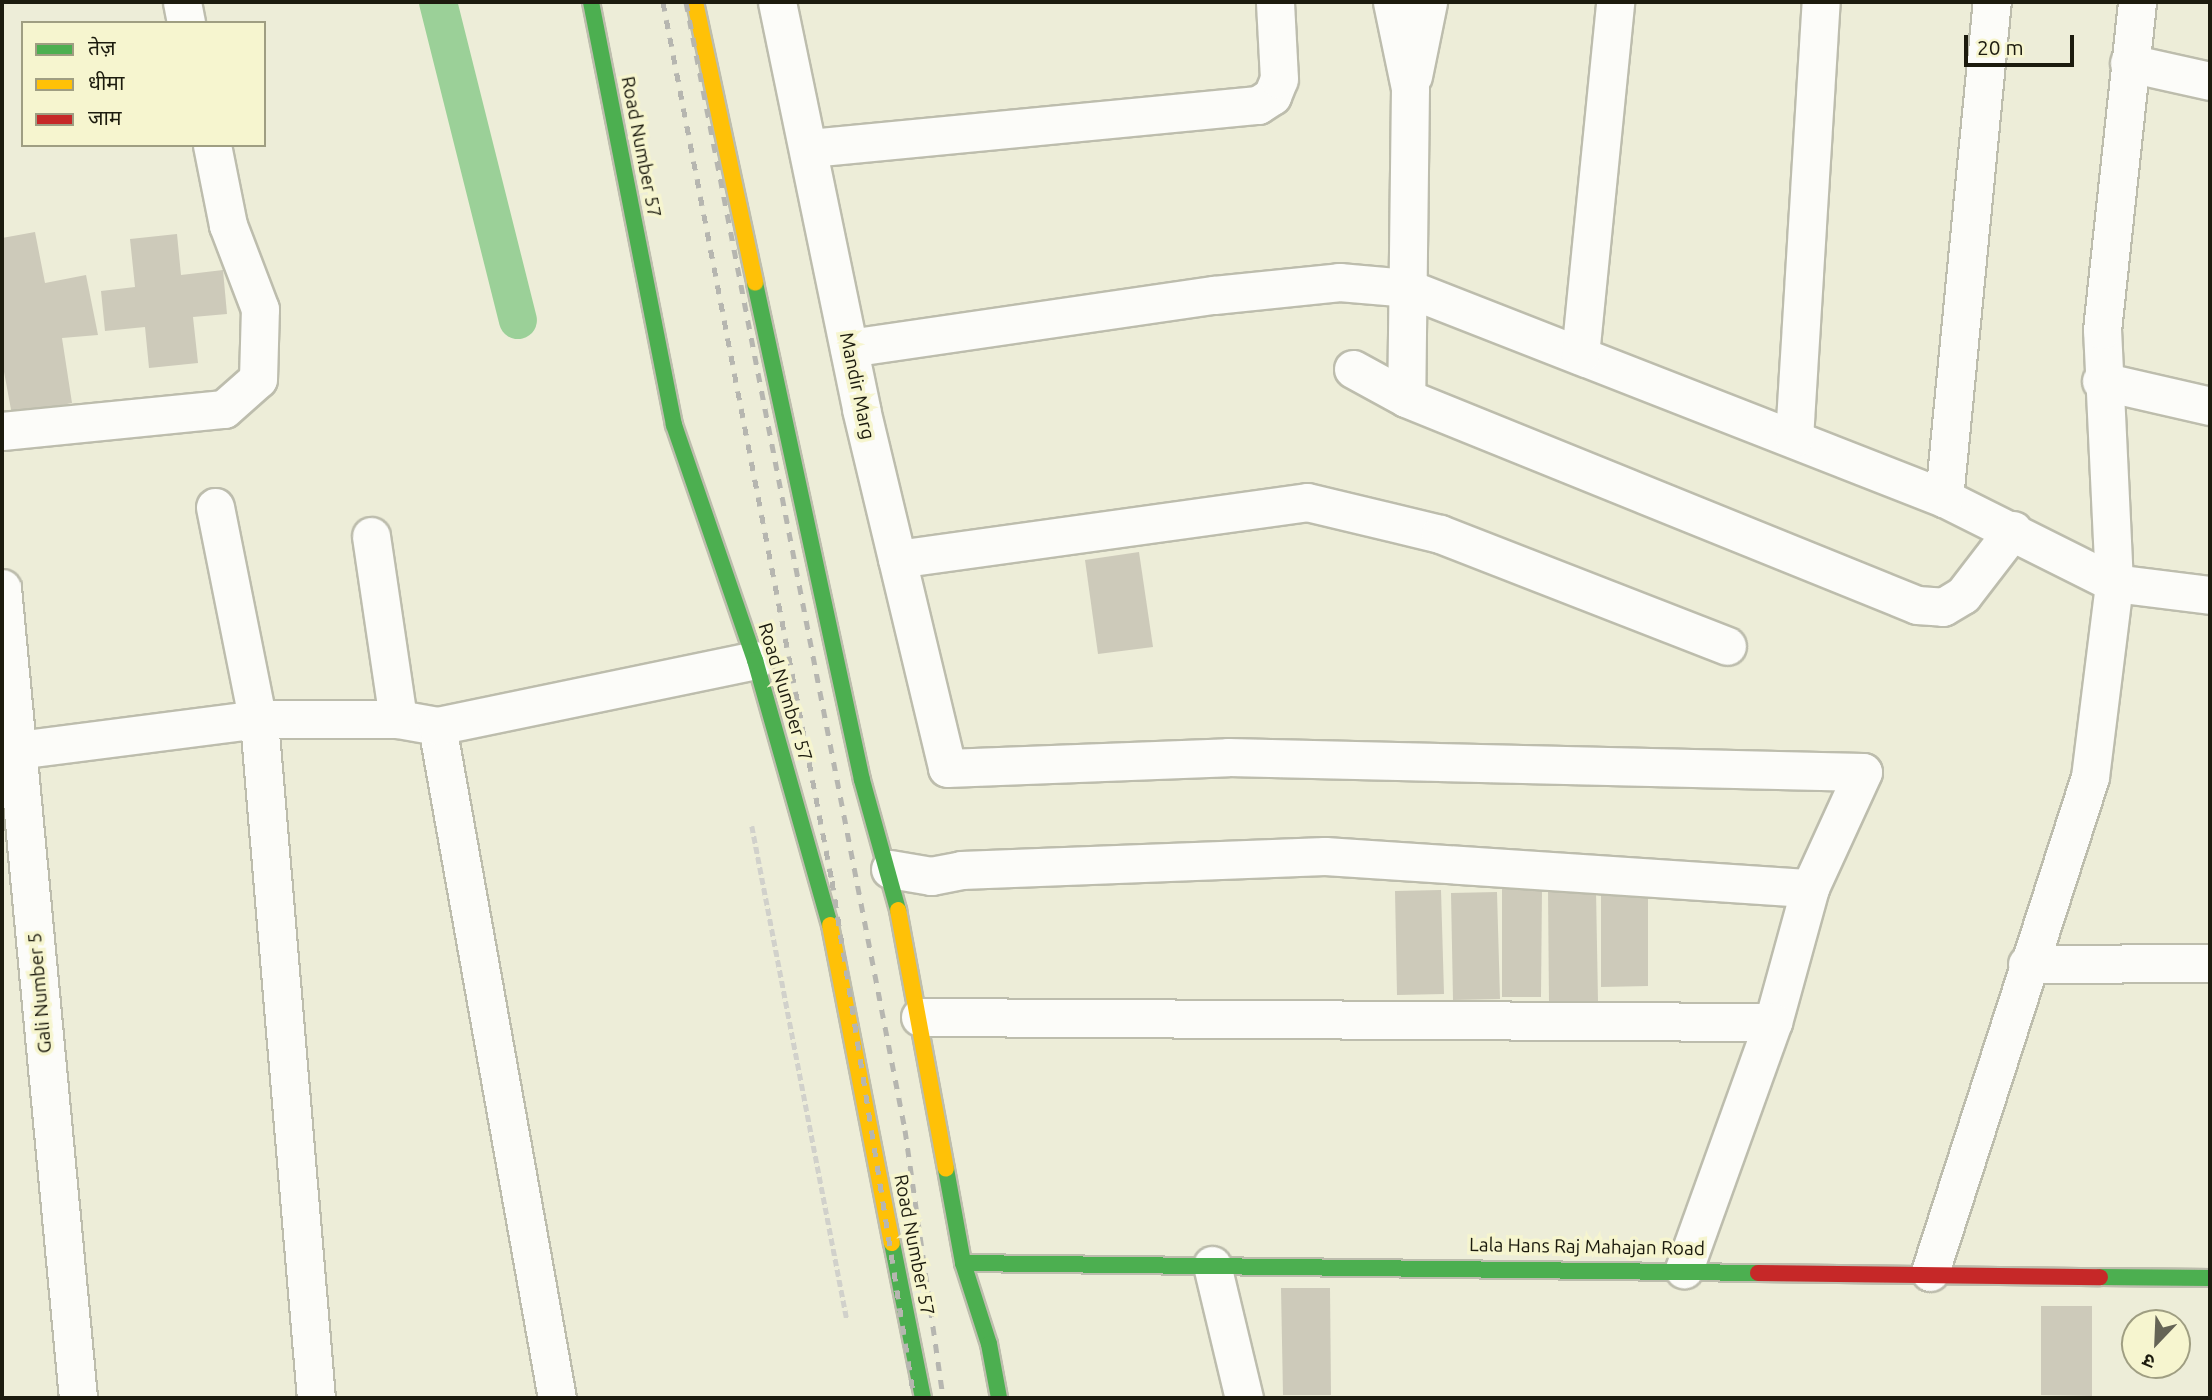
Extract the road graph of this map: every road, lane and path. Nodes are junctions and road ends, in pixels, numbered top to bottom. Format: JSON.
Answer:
{"nodes":[{"id":1,"x":182,"y":2,"type":"edge"},
{"id":2,"x":591,"y":2,"type":"edge"},
{"id":3,"x":695,"y":2,"type":"edge"},
{"id":4,"x":776,"y":2,"type":"edge"},
{"id":5,"x":1275,"y":2,"type":"edge"},
{"id":6,"x":1392,"y":2,"type":"edge"},
{"id":7,"x":1427,"y":2,"type":"edge"},
{"id":8,"x":1615,"y":2,"type":"edge"},
{"id":9,"x":1821,"y":2,"type":"edge"},
{"id":10,"x":1992,"y":2,"type":"edge"},
{"id":11,"x":2137,"y":2,"type":"edge"},
{"id":12,"x":186,"y":21,"type":"edge"},
{"id":13,"x":2129,"y":64,"type":"junction"},
{"id":14,"x":2210,"y":81,"type":"edge"},
{"id":15,"x":1410,"y":88,"type":"junction"},
{"id":16,"x":212,"y":147,"type":"edge"},
{"id":17,"x":810,"y":148,"type":"junction"},
{"id":18,"x":1407,"y":288,"type":"junction"},
{"id":19,"x":849,"y":348,"type":"junction"},
{"id":20,"x":1580,"y":355,"type":"junction"},
{"id":21,"x":1353,"y":369,"type":"dead end"},
{"id":22,"x":2101,"y":381,"type":"junction"},
{"id":23,"x":1406,"y":398,"type":"junction"},
{"id":24,"x":2210,"y":406,"type":"edge"},
{"id":25,"x":2,"y":431,"type":"edge"},
{"id":26,"x":1794,"y":438,"type":"junction"},
{"id":27,"x":1944,"y":498,"type":"junction"},
{"id":28,"x":215,"y":507,"type":"dead end"},
{"id":29,"x":2014,"y":530,"type":"junction"},
{"id":30,"x":371,"y":536,"type":"dead end"},
{"id":31,"x":897,"y":559,"type":"junction"},
{"id":32,"x":2114,"y":583,"type":"junction"},
{"id":33,"x":2,"y":589,"type":"edge"},
{"id":34,"x":2210,"y":595,"type":"edge"},
{"id":35,"x":1727,"y":646,"type":"dead end"},
{"id":36,"x":755,"y":660,"type":"junction"},
{"id":37,"x":258,"y":719,"type":"junction"},
{"id":38,"x":398,"y":719,"type":"junction"},
{"id":39,"x":446,"y":724,"type":"junction"},
{"id":40,"x":10,"y":751,"type":"edge"},
{"id":41,"x":752,"y":826,"type":"dead end"},
{"id":42,"x":890,"y":869,"type":"junction"},
{"id":43,"x":1810,"y":888,"type":"junction"},
{"id":44,"x":2210,"y":963,"type":"edge"},
{"id":45,"x":2027,"y":964,"type":"junction"},
{"id":46,"x":920,"y":1017,"type":"junction"},
{"id":47,"x":1773,"y":1022,"type":"junction"},
{"id":48,"x":963,"y":1263,"type":"junction"},
{"id":49,"x":1212,"y":1265,"type":"junction"},
{"id":50,"x":1684,"y":1269,"type":"junction"},
{"id":51,"x":1930,"y":1272,"type":"junction"},
{"id":52,"x":2210,"y":1278,"type":"edge"},
{"id":53,"x":847,"y":1320,"type":"dead end"},
{"id":54,"x":78,"y":1398,"type":"edge"},
{"id":55,"x":316,"y":1398,"type":"edge"},
{"id":56,"x":557,"y":1398,"type":"edge"},
{"id":57,"x":923,"y":1398,"type":"edge"},
{"id":58,"x":999,"y":1398,"type":"edge"},
{"id":59,"x":1244,"y":1398,"type":"edge"}],
"edges":[{"from":1,"to":12,"type":"street"},
{"from":2,"to":36,"type":"main road","name":"Road Number 57"},
{"from":3,"to":42,"type":"main road"},
{"from":4,"to":17,"type":"street","name":"Mandir Marg"},
{"from":5,"to":17,"type":"street"},
{"from":6,"to":15,"type":"street"},
{"from":7,"to":15,"type":"street"},
{"from":8,"to":20,"type":"street"},
{"from":9,"to":26,"type":"street"},
{"from":10,"to":27,"type":"street"},
{"from":11,"to":13,"type":"street"},
{"from":13,"to":14,"type":"street"},
{"from":13,"to":22,"type":"street"},
{"from":15,"to":18,"type":"street"},
{"from":16,"to":25,"type":"street"},
{"from":17,"to":19,"type":"street","name":"Mandir Marg"},
{"from":18,"to":19,"type":"street"},
{"from":18,"to":20,"type":"street"},
{"from":18,"to":23,"type":"street"},
{"from":19,"to":31,"type":"street","name":"Mandir Marg"},
{"from":20,"to":26,"type":"street"},
{"from":21,"to":23,"type":"street"},
{"from":22,"to":24,"type":"street"},
{"from":22,"to":32,"type":"street"},
{"from":23,"to":29,"type":"street"},
{"from":26,"to":27,"type":"street"},
{"from":27,"to":29,"type":"street"},
{"from":28,"to":37,"type":"street"},
{"from":29,"to":32,"type":"street"},
{"from":30,"to":38,"type":"street"},
{"from":31,"to":35,"type":"street"},
{"from":31,"to":43,"type":"street","name":"Mandir Marg"},
{"from":32,"to":34,"type":"street"},
{"from":32,"to":45,"type":"street"},
{"from":33,"to":40,"type":"street","name":"Gali Number 5"},
{"from":36,"to":39,"type":"street"},
{"from":36,"to":57,"type":"main road","name":"Road Number 57"},
{"from":37,"to":38,"type":"street"},
{"from":37,"to":40,"type":"street"},
{"from":37,"to":55,"type":"street"},
{"from":38,"to":39,"type":"street"},
{"from":39,"to":56,"type":"street"},
{"from":40,"to":54,"type":"street","name":"Gali Number 5"},
{"from":41,"to":53,"type":"path"},
{"from":42,"to":43,"type":"street"},
{"from":42,"to":46,"type":"main road"},
{"from":43,"to":47,"type":"street"},
{"from":44,"to":45,"type":"street"},
{"from":45,"to":51,"type":"street"},
{"from":46,"to":47,"type":"street"},
{"from":46,"to":48,"type":"main road"},
{"from":47,"to":50,"type":"street"},
{"from":48,"to":49,"type":"main road","name":"Lala Hans Raj Mahajan Road"},
{"from":48,"to":58,"type":"main road"},
{"from":49,"to":50,"type":"main road","name":"Lala Hans Raj Mahajan Road"},
{"from":49,"to":59,"type":"street"},
{"from":50,"to":51,"type":"main road","name":"Lala Hans Raj Mahajan Road"},
{"from":51,"to":52,"type":"main road","name":"Lala Hans Raj Mahajan Road"}]}
